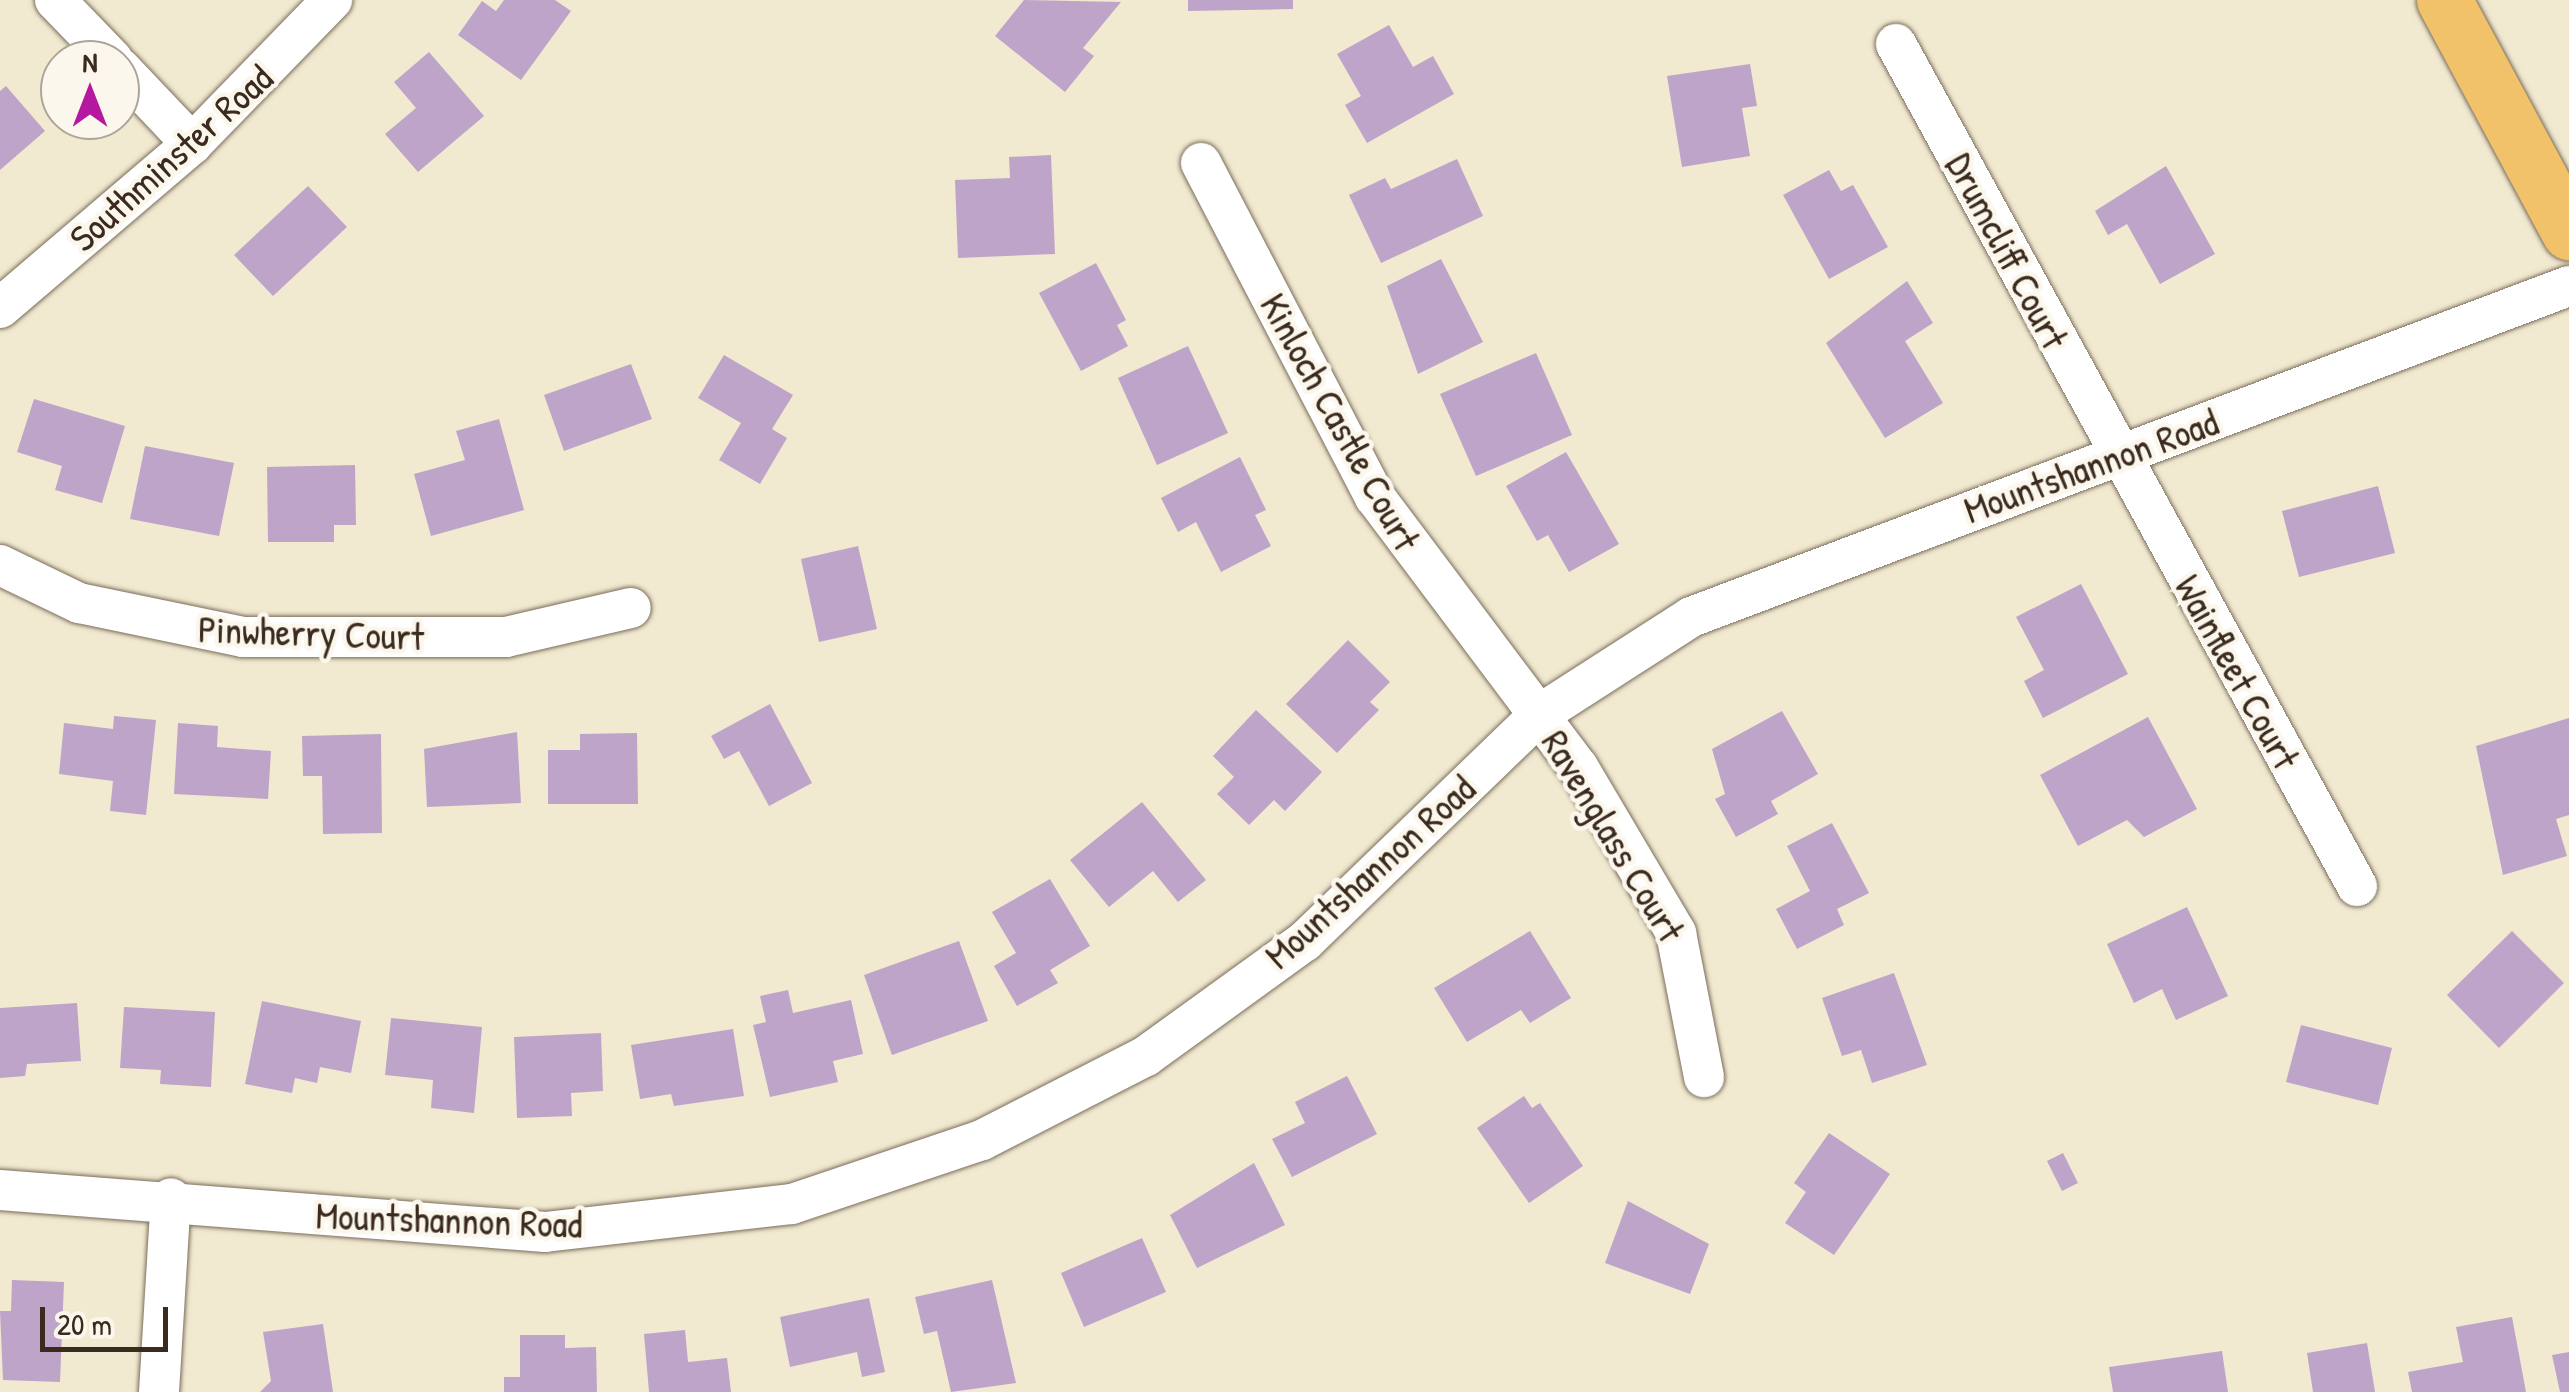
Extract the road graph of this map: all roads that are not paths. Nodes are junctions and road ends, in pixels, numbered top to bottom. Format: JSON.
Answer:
{"nodes":[{"id":1,"x":55,"y":0,"type":"edge"},
{"id":2,"x":332,"y":0,"type":"edge"},
{"id":3,"x":2444,"y":0,"type":"edge"},
{"id":4,"x":94,"y":40,"type":"edge"},
{"id":5,"x":1896,"y":44,"type":"dead end"},
{"id":6,"x":140,"y":89,"type":"edge"},
{"id":7,"x":192,"y":144,"type":"junction"},
{"id":8,"x":1201,"y":163,"type":"dead end"},
{"id":9,"x":2569,"y":232,"type":"edge"},
{"id":10,"x":2569,"y":286,"type":"edge"},
{"id":11,"x":0,"y":308,"type":"edge"},
{"id":12,"x":2118,"y":458,"type":"junction"},
{"id":13,"x":0,"y":566,"type":"edge"},
{"id":14,"x":631,"y":608,"type":"dead end"},
{"id":15,"x":1540,"y":714,"type":"junction"},
{"id":16,"x":2357,"y":886,"type":"dead end"},
{"id":17,"x":1704,"y":1077,"type":"dead end"},
{"id":18,"x":0,"y":1190,"type":"edge"},
{"id":19,"x":171,"y":1198,"type":"junction"},
{"id":20,"x":159,"y":1392,"type":"edge"}],
"edges":[{"from":1,"to":4,"type":"street"},
{"from":2,"to":7,"type":"street","name":"Southminster Road"},
{"from":3,"to":9,"type":"main road"},
{"from":5,"to":12,"type":"street","name":"Drumcliff Court"},
{"from":6,"to":7,"type":"street"},
{"from":7,"to":11,"type":"street","name":"Southminster Road"},
{"from":8,"to":15,"type":"street","name":"Kinloch Castle Court"},
{"from":10,"to":12,"type":"street","name":"Mountshannon Road"},
{"from":12,"to":15,"type":"street","name":"Mountshannon Road"},
{"from":12,"to":16,"type":"street","name":"Wainfleet Court"},
{"from":13,"to":14,"type":"street","name":"Pinwherry Court"},
{"from":15,"to":17,"type":"street","name":"Ravenglass Court"},
{"from":15,"to":19,"type":"street","name":"Mountshannon Road"},
{"from":18,"to":19,"type":"street","name":"Mountshannon Road"},
{"from":19,"to":20,"type":"street"}]}
